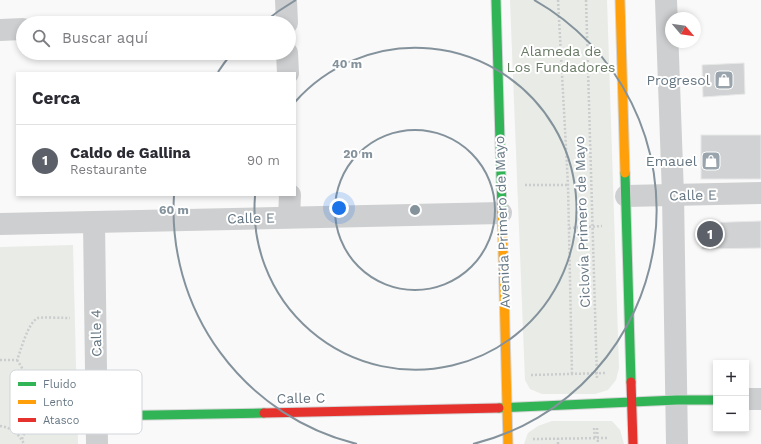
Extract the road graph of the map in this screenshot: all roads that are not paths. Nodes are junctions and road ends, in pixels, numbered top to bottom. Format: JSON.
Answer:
{"nodes":[{"id":1,"x":286,"y":0,"type":"edge"},
{"id":2,"x":496,"y":0,"type":"edge"},
{"id":3,"x":620,"y":0,"type":"edge"},
{"id":4,"x":666,"y":0,"type":"edge"},
{"id":5,"x":287,"y":16,"type":"edge"},
{"id":6,"x":16,"y":29,"type":"edge"},
{"id":7,"x":0,"y":30,"type":"edge"},
{"id":8,"x":287,"y":60,"type":"edge"},
{"id":9,"x":288,"y":72,"type":"edge"},
{"id":10,"x":761,"y":194,"type":"edge"},
{"id":11,"x":673,"y":195,"type":"junction"},
{"id":12,"x":290,"y":196,"type":"edge"},
{"id":13,"x":626,"y":196,"type":"junction"},
{"id":14,"x":501,"y":213,"type":"junction"},
{"id":15,"x":289,"y":217,"type":"junction"},
{"id":16,"x":94,"y":222,"type":"junction"},
{"id":17,"x":0,"y":224,"type":"edge"},
{"id":18,"x":96,"y":370,"type":"edge"},
{"id":19,"x":749,"y":399,"type":"edge"},
{"id":20,"x":761,"y":399,"type":"edge"},
{"id":21,"x":677,"y":400,"type":"junction"},
{"id":22,"x":713,"y":400,"type":"edge"},
{"id":23,"x":631,"y":402,"type":"junction"},
{"id":24,"x":507,"y":408,"type":"junction"},
{"id":25,"x":142,"y":416,"type":"edge"},
{"id":26,"x":632,"y":441,"type":"edge"},
{"id":27,"x":508,"y":442,"type":"edge"},
{"id":28,"x":677,"y":444,"type":"edge"}],
"edges":[{"from":1,"to":5,"type":"street"},
{"from":2,"to":14,"type":"main road","name":"Avenida Primero de Mayo"},
{"from":3,"to":13,"type":"main road"},
{"from":4,"to":11,"type":"street"},
{"from":6,"to":7,"type":"street"},
{"from":8,"to":9,"type":"street"},
{"from":10,"to":11,"type":"street","name":"Calle E"},
{"from":11,"to":13,"type":"street","name":"Calle E"},
{"from":11,"to":21,"type":"street"},
{"from":12,"to":15,"type":"street"},
{"from":13,"to":23,"type":"main road"},
{"from":14,"to":15,"type":"street","name":"Calle E"},
{"from":14,"to":24,"type":"main road","name":"Avenida Primero de Mayo"},
{"from":15,"to":16,"type":"street","name":"Calle E"},
{"from":16,"to":17,"type":"street","name":"Calle E"},
{"from":16,"to":18,"type":"street","name":"Calle 4"},
{"from":19,"to":20,"type":"street"},
{"from":21,"to":22,"type":"main road","name":"Calle C"},
{"from":21,"to":23,"type":"main road","name":"Calle C"},
{"from":21,"to":28,"type":"street"},
{"from":23,"to":24,"type":"main road","name":"Calle C"},
{"from":23,"to":26,"type":"main road"},
{"from":24,"to":25,"type":"main road","name":"Calle C"},
{"from":24,"to":27,"type":"main road","name":"Avenida Primero de Mayo"}]}
